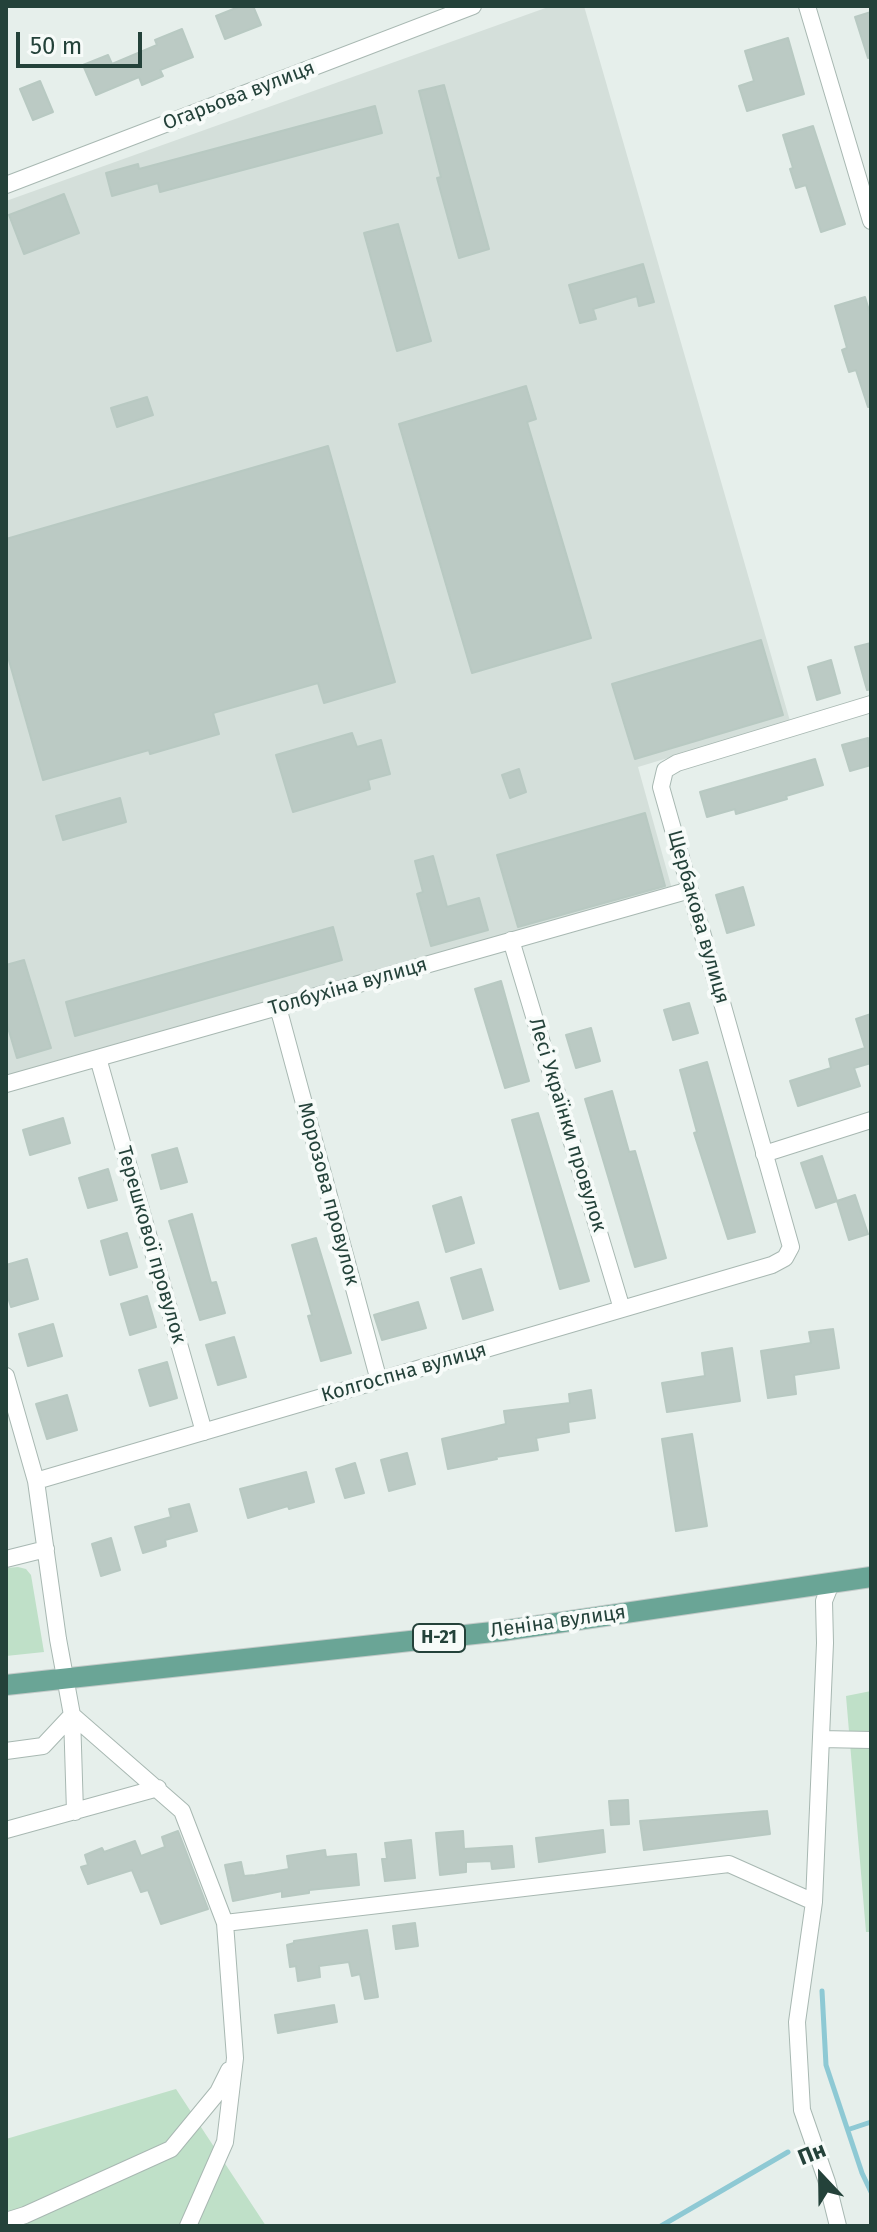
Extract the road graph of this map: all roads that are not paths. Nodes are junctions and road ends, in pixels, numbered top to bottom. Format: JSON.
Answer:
{"nodes":[{"id":1,"x":473,"y":6,"type":"edge"},
{"id":2,"x":807,"y":6,"type":"edge"},
{"id":3,"x":6,"y":185,"type":"edge"},
{"id":4,"x":871,"y":221,"type":"edge"},
{"id":5,"x":871,"y":704,"type":"edge"},
{"id":6,"x":690,"y":890,"type":"junction"},
{"id":7,"x":511,"y":940,"type":"junction"},
{"id":8,"x":278,"y":1007,"type":"junction"},
{"id":9,"x":98,"y":1058,"type":"junction"},
{"id":10,"x":6,"y":1084,"type":"edge"},
{"id":11,"x":871,"y":1120,"type":"edge"},
{"id":12,"x":764,"y":1154,"type":"junction"},
{"id":13,"x":772,"y":1265,"type":"joint"},
{"id":14,"x":622,"y":1309,"type":"junction"},
{"id":15,"x":6,"y":1376,"type":"edge"},
{"id":16,"x":379,"y":1381,"type":"junction"},
{"id":17,"x":204,"y":1432,"type":"junction"},
{"id":18,"x":36,"y":1481,"type":"junction"},
{"id":19,"x":46,"y":1549,"type":"junction"},
{"id":20,"x":6,"y":1559,"type":"edge"},
{"id":21,"x":871,"y":1577,"type":"edge"},
{"id":22,"x":832,"y":1581,"type":"junction"},
{"id":23,"x":64,"y":1679,"type":"junction"},
{"id":24,"x":6,"y":1685,"type":"edge"},
{"id":25,"x":72,"y":1715,"type":"junction"},
{"id":26,"x":821,"y":1739,"type":"junction"},
{"id":27,"x":871,"y":1740,"type":"edge"},
{"id":28,"x":6,"y":1751,"type":"edge"},
{"id":29,"x":158,"y":1788,"type":"junction"},
{"id":30,"x":75,"y":1812,"type":"junction"},
{"id":31,"x":6,"y":1830,"type":"edge"},
{"id":32,"x":814,"y":1902,"type":"junction"},
{"id":33,"x":225,"y":1923,"type":"junction"},
{"id":34,"x":235,"y":2058,"type":"junction"},
{"id":35,"x":6,"y":2221,"type":"edge"},
{"id":36,"x":188,"y":2226,"type":"edge"},
{"id":37,"x":838,"y":2226,"type":"edge"}],
"edges":[{"from":1,"to":3,"type":"street","name":"Огарьова вулиця"},
{"from":2,"to":4,"type":"street"},
{"from":5,"to":6,"type":"street","name":"Щербакова вулиця"},
{"from":6,"to":7,"type":"street","name":"Толбухіна вулиця"},
{"from":6,"to":12,"type":"street","name":"Щербакова вулиця"},
{"from":7,"to":8,"type":"street","name":"Толбухіна вулиця"},
{"from":7,"to":14,"type":"street","name":"Лесі Українки провулок"},
{"from":8,"to":9,"type":"street","name":"Толбухіна вулиця"},
{"from":8,"to":16,"type":"street","name":"Морозова провулок"},
{"from":9,"to":10,"type":"street","name":"Толбухіна вулиця"},
{"from":9,"to":17,"type":"street","name":"Терешкової провулок"},
{"from":11,"to":12,"type":"street"},
{"from":12,"to":13,"type":"street","name":"Щербакова вулиця"},
{"from":13,"to":14,"type":"street","name":"Колгоспна вулиця"},
{"from":14,"to":16,"type":"street","name":"Колгоспна вулиця"},
{"from":15,"to":18,"type":"street"},
{"from":16,"to":17,"type":"street","name":"Колгоспна вулиця"},
{"from":17,"to":18,"type":"street","name":"Колгоспна вулиця"},
{"from":18,"to":19,"type":"street"},
{"from":19,"to":20,"type":"street"},
{"from":19,"to":23,"type":"street"},
{"from":21,"to":22,"type":"main road","name":"Леніна вулиця","number":"Н-21"},
{"from":22,"to":23,"type":"main road","name":"Леніна вулиця","number":"Н-21"},
{"from":22,"to":26,"type":"street"},
{"from":23,"to":24,"type":"main road","name":"Леніна вулиця","number":"Н-21"},
{"from":23,"to":25,"type":"street"},
{"from":25,"to":28,"type":"street"},
{"from":25,"to":29,"type":"street"},
{"from":25,"to":30,"type":"street"},
{"from":26,"to":27,"type":"street"},
{"from":26,"to":32,"type":"street"},
{"from":29,"to":30,"type":"street"},
{"from":29,"to":33,"type":"street"},
{"from":30,"to":31,"type":"street"},
{"from":32,"to":33,"type":"street"},
{"from":32,"to":37,"type":"street"},
{"from":33,"to":34,"type":"street"},
{"from":34,"to":35,"type":"street"},
{"from":34,"to":36,"type":"street"}]}
